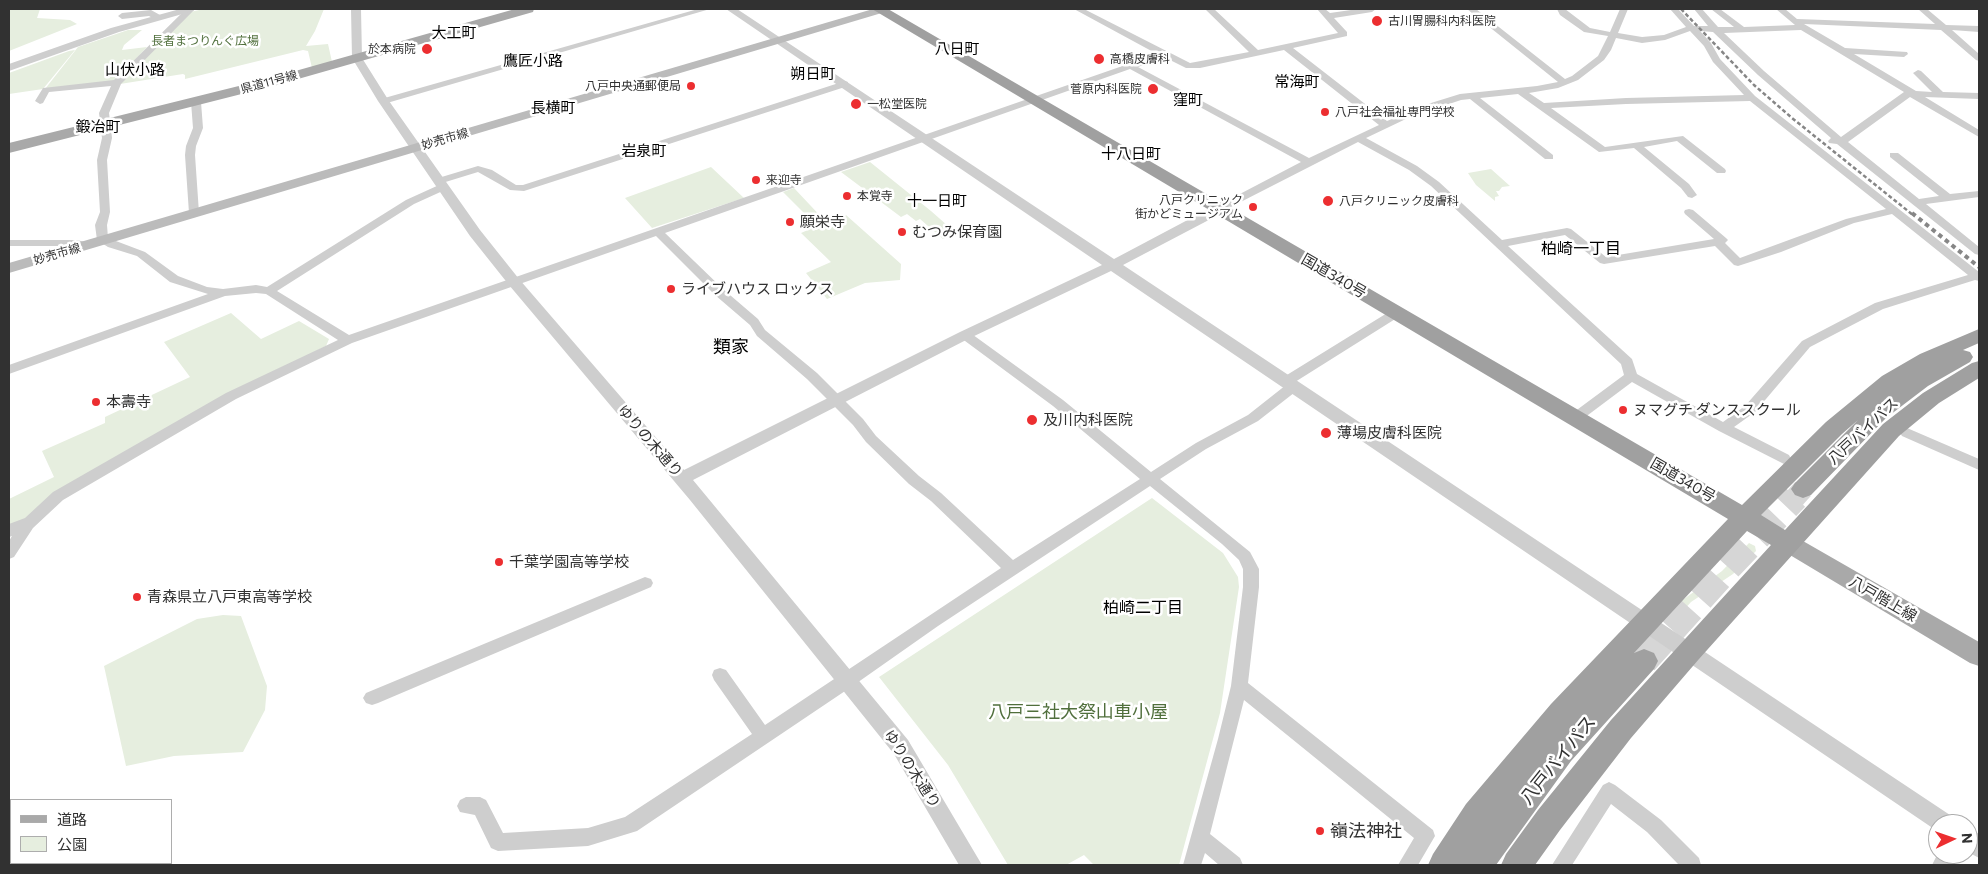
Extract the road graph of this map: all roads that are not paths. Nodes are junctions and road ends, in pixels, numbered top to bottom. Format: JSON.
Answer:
{"nodes":[{"id":1,"x":129,"y":9,"type":"edge"},
{"id":2,"x":190,"y":9,"type":"edge"},
{"id":3,"x":356,"y":9,"type":"edge"},
{"id":4,"x":528,"y":9,"type":"edge"},
{"id":5,"x":706,"y":9,"type":"edge"},
{"id":6,"x":732,"y":9,"type":"edge"},
{"id":7,"x":881,"y":9,"type":"edge"},
{"id":8,"x":1078,"y":9,"type":"edge"},
{"id":9,"x":1209,"y":9,"type":"edge"},
{"id":10,"x":1321,"y":9,"type":"edge"},
{"id":11,"x":1372,"y":9,"type":"edge"},
{"id":12,"x":1471,"y":9,"type":"edge"},
{"id":13,"x":1561,"y":9,"type":"edge"},
{"id":14,"x":1624,"y":9,"type":"edge"},
{"id":15,"x":1674,"y":9,"type":"edge"},
{"id":16,"x":1698,"y":9,"type":"edge"},
{"id":17,"x":1715,"y":9,"type":"edge"},
{"id":18,"x":1780,"y":9,"type":"edge"},
{"id":19,"x":1922,"y":9,"type":"edge"},
{"id":20,"x":1328,"y":16,"type":"junction"},
{"id":21,"x":157,"y":18,"type":"junction"},
{"id":22,"x":1800,"y":24,"type":"junction"},
{"id":23,"x":1943,"y":27,"type":"junction"},
{"id":24,"x":1692,"y":28,"type":"junction"},
{"id":25,"x":1715,"y":28,"type":"junction"},
{"id":26,"x":1742,"y":29,"type":"junction"},
{"id":27,"x":1979,"y":29,"type":"edge"},
{"id":28,"x":1614,"y":36,"type":"junction"},
{"id":29,"x":779,"y":40,"type":"junction"},
{"id":30,"x":1286,"y":47,"type":"junction"},
{"id":31,"x":1843,"y":51,"type":"junction"},
{"id":32,"x":1256,"y":53,"type":"junction"},
{"id":33,"x":1165,"y":54,"type":"junction"},
{"id":34,"x":1904,"y":54,"type":"dead end"},
{"id":35,"x":357,"y":58,"type":"junction"},
{"id":36,"x":1979,"y":58,"type":"edge"},
{"id":37,"x":1130,"y":66,"type":"junction"},
{"id":38,"x":9,"y":68,"type":"edge"},
{"id":39,"x":1918,"y":73,"type":"dead end"},
{"id":40,"x":117,"y":83,"type":"junction"},
{"id":41,"x":1565,"y":83,"type":"junction"},
{"id":42,"x":845,"y":84,"type":"junction"},
{"id":43,"x":1522,"y":92,"type":"junction"},
{"id":44,"x":1913,"y":94,"type":"junction"},
{"id":45,"x":1940,"y":94,"type":"junction"},
{"id":46,"x":1472,"y":96,"type":"junction"},
{"id":47,"x":1979,"y":96,"type":"edge"},
{"id":48,"x":1752,"y":98,"type":"junction"},
{"id":49,"x":40,"y":100,"type":"dead end"},
{"id":50,"x":1034,"y":100,"type":"junction"},
{"id":51,"x":384,"y":101,"type":"junction"},
{"id":52,"x":196,"y":102,"type":"junction"},
{"id":53,"x":1542,"y":106,"type":"junction"},
{"id":54,"x":106,"y":125,"type":"junction"},
{"id":55,"x":1386,"y":126,"type":"junction"},
{"id":56,"x":1979,"y":134,"type":"edge"},
{"id":57,"x":1358,"y":138,"type":"junction"},
{"id":58,"x":926,"y":139,"type":"junction"},
{"id":59,"x":1840,"y":141,"type":"junction"},
{"id":60,"x":1810,"y":142,"type":"junction"},
{"id":61,"x":1636,"y":145,"type":"junction"},
{"id":62,"x":9,"y":148,"type":"edge"},
{"id":63,"x":416,"y":148,"type":"junction"},
{"id":64,"x":1894,"y":155,"type":"dead end"},
{"id":65,"x":1549,"y":157,"type":"dead end"},
{"id":66,"x":1308,"y":162,"type":"junction"},
{"id":67,"x":1721,"y":171,"type":"dead end"},
{"id":68,"x":441,"y":184,"type":"junction"},
{"id":69,"x":1979,"y":194,"type":"edge"},
{"id":70,"x":1692,"y":195,"type":"dead end"},
{"id":71,"x":1948,"y":198,"type":"junction"},
{"id":72,"x":1917,"y":202,"type":"junction"},
{"id":73,"x":1219,"y":209,"type":"junction"},
{"id":74,"x":1894,"y":210,"type":"junction"},
{"id":75,"x":1689,"y":212,"type":"dead end"},
{"id":76,"x":194,"y":213,"type":"junction"},
{"id":77,"x":1938,"y":220,"type":"junction"},
{"id":78,"x":1910,"y":223,"type":"junction"},
{"id":79,"x":656,"y":231,"type":"junction"},
{"id":80,"x":103,"y":240,"type":"junction"},
{"id":81,"x":1718,"y":242,"type":"junction"},
{"id":82,"x":9,"y":243,"type":"edge"},
{"id":83,"x":1500,"y":244,"type":"junction"},
{"id":84,"x":87,"y":245,"type":"junction"},
{"id":85,"x":1979,"y":252,"type":"edge"},
{"id":86,"x":1113,"y":264,"type":"junction"},
{"id":87,"x":9,"y":268,"type":"edge"},
{"id":88,"x":1978,"y":277,"type":"edge"},
{"id":89,"x":514,"y":282,"type":"junction"},
{"id":90,"x":269,"y":291,"type":"junction"},
{"id":91,"x":223,"y":293,"type":"junction"},
{"id":92,"x":1396,"y":313,"type":"junction"},
{"id":93,"x":965,"y":334,"type":"junction"},
{"id":94,"x":1979,"y":335,"type":"edge"},
{"id":95,"x":348,"y":340,"type":"junction"},
{"id":96,"x":1979,"y":350,"type":"edge"},
{"id":97,"x":1979,"y":368,"type":"edge"},
{"id":98,"x":9,"y":370,"type":"edge"},
{"id":99,"x":1631,"y":376,"type":"junction"},
{"id":100,"x":1290,"y":384,"type":"junction"},
{"id":101,"x":835,"y":399,"type":"junction"},
{"id":102,"x":1575,"y":418,"type":"junction"},
{"id":103,"x":1724,"y":428,"type":"junction"},
{"id":104,"x":1907,"y":433,"type":"dead end"},
{"id":105,"x":1784,"y":459,"type":"dead end"},
{"id":106,"x":1979,"y":466,"type":"edge"},
{"id":107,"x":682,"y":478,"type":"junction"},
{"id":108,"x":1150,"y":480,"type":"junction"},
{"id":109,"x":1803,"y":489,"type":"tunnel mouth"},
{"id":110,"x":1745,"y":517,"type":"junction"},
{"id":111,"x":28,"y":524,"type":"junction"},
{"id":112,"x":9,"y":531,"type":"edge"},
{"id":113,"x":1788,"y":543,"type":"junction"},
{"id":114,"x":9,"y":553,"type":"edge"},
{"id":115,"x":1012,"y":570,"type":"junction"},
{"id":116,"x":645,"y":583,"type":"dead end"},
{"id":117,"x":1646,"y":622,"type":"junction"},
{"id":118,"x":1689,"y":652,"type":"junction"},
{"id":119,"x":1979,"y":655,"type":"edge"},
{"id":120,"x":1644,"y":661,"type":"tunnel mouth"},
{"id":121,"x":720,"y":675,"type":"dead end"},
{"id":122,"x":848,"y":680,"type":"junction"},
{"id":123,"x":1239,"y":686,"type":"junction"},
{"id":124,"x":372,"y":698,"type":"dead end"},
{"id":125,"x":763,"y":736,"type":"junction"},
{"id":126,"x":466,"y":806,"type":"dead end"},
{"id":127,"x":1930,"y":814,"type":"edge"},
{"id":128,"x":1200,"y":837,"type":"junction"},
{"id":129,"x":971,"y":865,"type":"edge"},
{"id":130,"x":1192,"y":865,"type":"edge"},
{"id":131,"x":1233,"y":865,"type":"edge"},
{"id":132,"x":1407,"y":865,"type":"edge"},
{"id":133,"x":1444,"y":865,"type":"edge"},
{"id":134,"x":1478,"y":865,"type":"edge"},
{"id":135,"x":1517,"y":865,"type":"edge"},
{"id":136,"x":1560,"y":865,"type":"edge"},
{"id":137,"x":1692,"y":865,"type":"edge"}],
"edges":[{"from":1,"to":21,"type":"street"},
{"from":2,"to":21,"type":"street"},
{"from":2,"to":40,"type":"street"},
{"from":3,"to":35,"type":"street"},
{"from":4,"to":35,"type":"main road","name":"県道11号線"},
{"from":5,"to":51,"type":"street"},
{"from":6,"to":29,"type":"street"},
{"from":7,"to":29,"type":"main road","name":"妙売市線"},
{"from":7,"to":50,"type":"highway","name":"国道340号"},
{"from":8,"to":33,"type":"street"},
{"from":9,"to":32,"type":"street"},
{"from":10,"to":20,"type":"street"},
{"from":11,"to":20,"type":"street"},
{"from":12,"to":41,"type":"street"},
{"from":13,"to":28,"type":"street"},
{"from":14,"to":28,"type":"street"},
{"from":15,"to":24,"type":"street"},
{"from":16,"to":25,"type":"street"},
{"from":17,"to":26,"type":"street"},
{"from":18,"to":22,"type":"street"},
{"from":19,"to":23,"type":"street"},
{"from":20,"to":30,"type":"street"},
{"from":21,"to":38,"type":"street"},
{"from":22,"to":23,"type":"street"},
{"from":22,"to":26,"type":"street"},
{"from":22,"to":31,"type":"street"},
{"from":23,"to":27,"type":"street"},
{"from":23,"to":36,"type":"street"},
{"from":24,"to":25,"type":"street"},
{"from":24,"to":28,"type":"street"},
{"from":24,"to":48,"type":"street"},
{"from":25,"to":26,"type":"street"},
{"from":25,"to":59,"type":"street"},
{"from":28,"to":41,"type":"street"},
{"from":29,"to":42,"type":"street"},
{"from":29,"to":63,"type":"main road","name":"妙売市線"},
{"from":30,"to":32,"type":"street"},
{"from":30,"to":55,"type":"street"},
{"from":31,"to":34,"type":"street"},
{"from":31,"to":44,"type":"street"},
{"from":32,"to":33,"type":"street"},
{"from":33,"to":37,"type":"street"},
{"from":35,"to":51,"type":"street","name":"ゆりの木通り"},
{"from":35,"to":52,"type":"main road","name":"県道11号線"},
{"from":37,"to":50,"type":"street"},
{"from":37,"to":66,"type":"street"},
{"from":39,"to":45,"type":"street"},
{"from":40,"to":49,"type":"street"},
{"from":40,"to":54,"type":"street"},
{"from":41,"to":43,"type":"street"},
{"from":42,"to":58,"type":"street"},
{"from":42,"to":68,"type":"street"},
{"from":43,"to":46,"type":"street"},
{"from":43,"to":53,"type":"street"},
{"from":44,"to":45,"type":"street"},
{"from":44,"to":56,"type":"street"},
{"from":44,"to":59,"type":"street"},
{"from":45,"to":47,"type":"street"},
{"from":46,"to":55,"type":"street"},
{"from":46,"to":65,"type":"street"},
{"from":48,"to":53,"type":"street"},
{"from":48,"to":60,"type":"street"},
{"from":50,"to":58,"type":"street"},
{"from":50,"to":73,"type":"highway","name":"国道340号"},
{"from":51,"to":63,"type":"street","name":"ゆりの木通り"},
{"from":52,"to":54,"type":"main road","name":"県道11号線"},
{"from":52,"to":76,"type":"street"},
{"from":53,"to":61,"type":"street"},
{"from":54,"to":62,"type":"main road","name":"県道11号線"},
{"from":54,"to":80,"type":"street"},
{"from":55,"to":57,"type":"street"},
{"from":57,"to":66,"type":"street"},
{"from":57,"to":83,"type":"street"},
{"from":58,"to":79,"type":"street"},
{"from":58,"to":86,"type":"street"},
{"from":59,"to":60,"type":"street"},
{"from":59,"to":72,"type":"street"},
{"from":60,"to":74,"type":"street"},
{"from":61,"to":67,"type":"street"},
{"from":61,"to":70,"type":"street"},
{"from":63,"to":68,"type":"street","name":"ゆりの木通り"},
{"from":63,"to":76,"type":"main road","name":"妙売市線"},
{"from":64,"to":71,"type":"street"},
{"from":66,"to":73,"type":"street"},
{"from":68,"to":89,"type":"street","name":"ゆりの木通り"},
{"from":68,"to":90,"type":"street"},
{"from":69,"to":71,"type":"street"},
{"from":71,"to":72,"type":"street"},
{"from":72,"to":77,"type":"street"},
{"from":73,"to":86,"type":"street"},
{"from":73,"to":92,"type":"highway","name":"国道340号"},
{"from":74,"to":78,"type":"street"},
{"from":74,"to":81,"type":"street"},
{"from":75,"to":81,"type":"street"},
{"from":76,"to":80,"type":"main road","name":"妙売市線"},
{"from":77,"to":78,"type":"street"},
{"from":77,"to":85,"type":"street"},
{"from":78,"to":88,"type":"street"},
{"from":79,"to":89,"type":"street"},
{"from":79,"to":101,"type":"street"},
{"from":80,"to":84,"type":"main road","name":"妙売市線"},
{"from":80,"to":91,"type":"street"},
{"from":81,"to":83,"type":"street"},
{"from":82,"to":84,"type":"street"},
{"from":83,"to":99,"type":"street"},
{"from":84,"to":87,"type":"main road","name":"妙売市線"},
{"from":86,"to":93,"type":"street"},
{"from":86,"to":100,"type":"street"},
{"from":88,"to":103,"type":"street"},
{"from":89,"to":95,"type":"street"},
{"from":89,"to":107,"type":"street","name":"ゆりの木通り"},
{"from":90,"to":91,"type":"street"},
{"from":90,"to":95,"type":"street"},
{"from":91,"to":98,"type":"street"},
{"from":92,"to":100,"type":"street"},
{"from":92,"to":102,"type":"highway","name":"国道340号"},
{"from":93,"to":101,"type":"street"},
{"from":93,"to":108,"type":"street"},
{"from":94,"to":110,"type":"highway"},
{"from":95,"to":111,"type":"street"},
{"from":96,"to":109,"type":"highway","name":"八戸バイパス"},
{"from":97,"to":113,"type":"highway"},
{"from":99,"to":102,"type":"street"},
{"from":99,"to":103,"type":"street"},
{"from":100,"to":108,"type":"street"},
{"from":100,"to":117,"type":"street"},
{"from":101,"to":107,"type":"street"},
{"from":101,"to":115,"type":"street"},
{"from":102,"to":110,"type":"highway","name":"国道340号"},
{"from":103,"to":105,"type":"street"},
{"from":104,"to":106,"type":"street"},
{"from":107,"to":122,"type":"street","name":"ゆりの木通り"},
{"from":108,"to":115,"type":"street"},
{"from":108,"to":123,"type":"street"},
{"from":110,"to":113,"type":"highway","name":"国道340号"},
{"from":110,"to":117,"type":"highway"},
{"from":111,"to":112,"type":"street"},
{"from":111,"to":114,"type":"street"},
{"from":113,"to":118,"type":"highway"},
{"from":113,"to":119,"type":"main road","name":"八戸階上線"},
{"from":115,"to":122,"type":"street"},
{"from":116,"to":124,"type":"street"},
{"from":117,"to":118,"type":"street"},
{"from":117,"to":133,"type":"highway"},
{"from":118,"to":127,"type":"street"},
{"from":118,"to":135,"type":"highway"},
{"from":120,"to":134,"type":"highway","name":"八戸バイパス"},
{"from":121,"to":125,"type":"street"},
{"from":122,"to":125,"type":"street"},
{"from":122,"to":129,"type":"street","name":"ゆりの木通り"},
{"from":123,"to":128,"type":"street"},
{"from":123,"to":132,"type":"street"},
{"from":125,"to":126,"type":"street"},
{"from":128,"to":130,"type":"street"},
{"from":128,"to":131,"type":"street"},
{"from":136,"to":137,"type":"street"}]}
